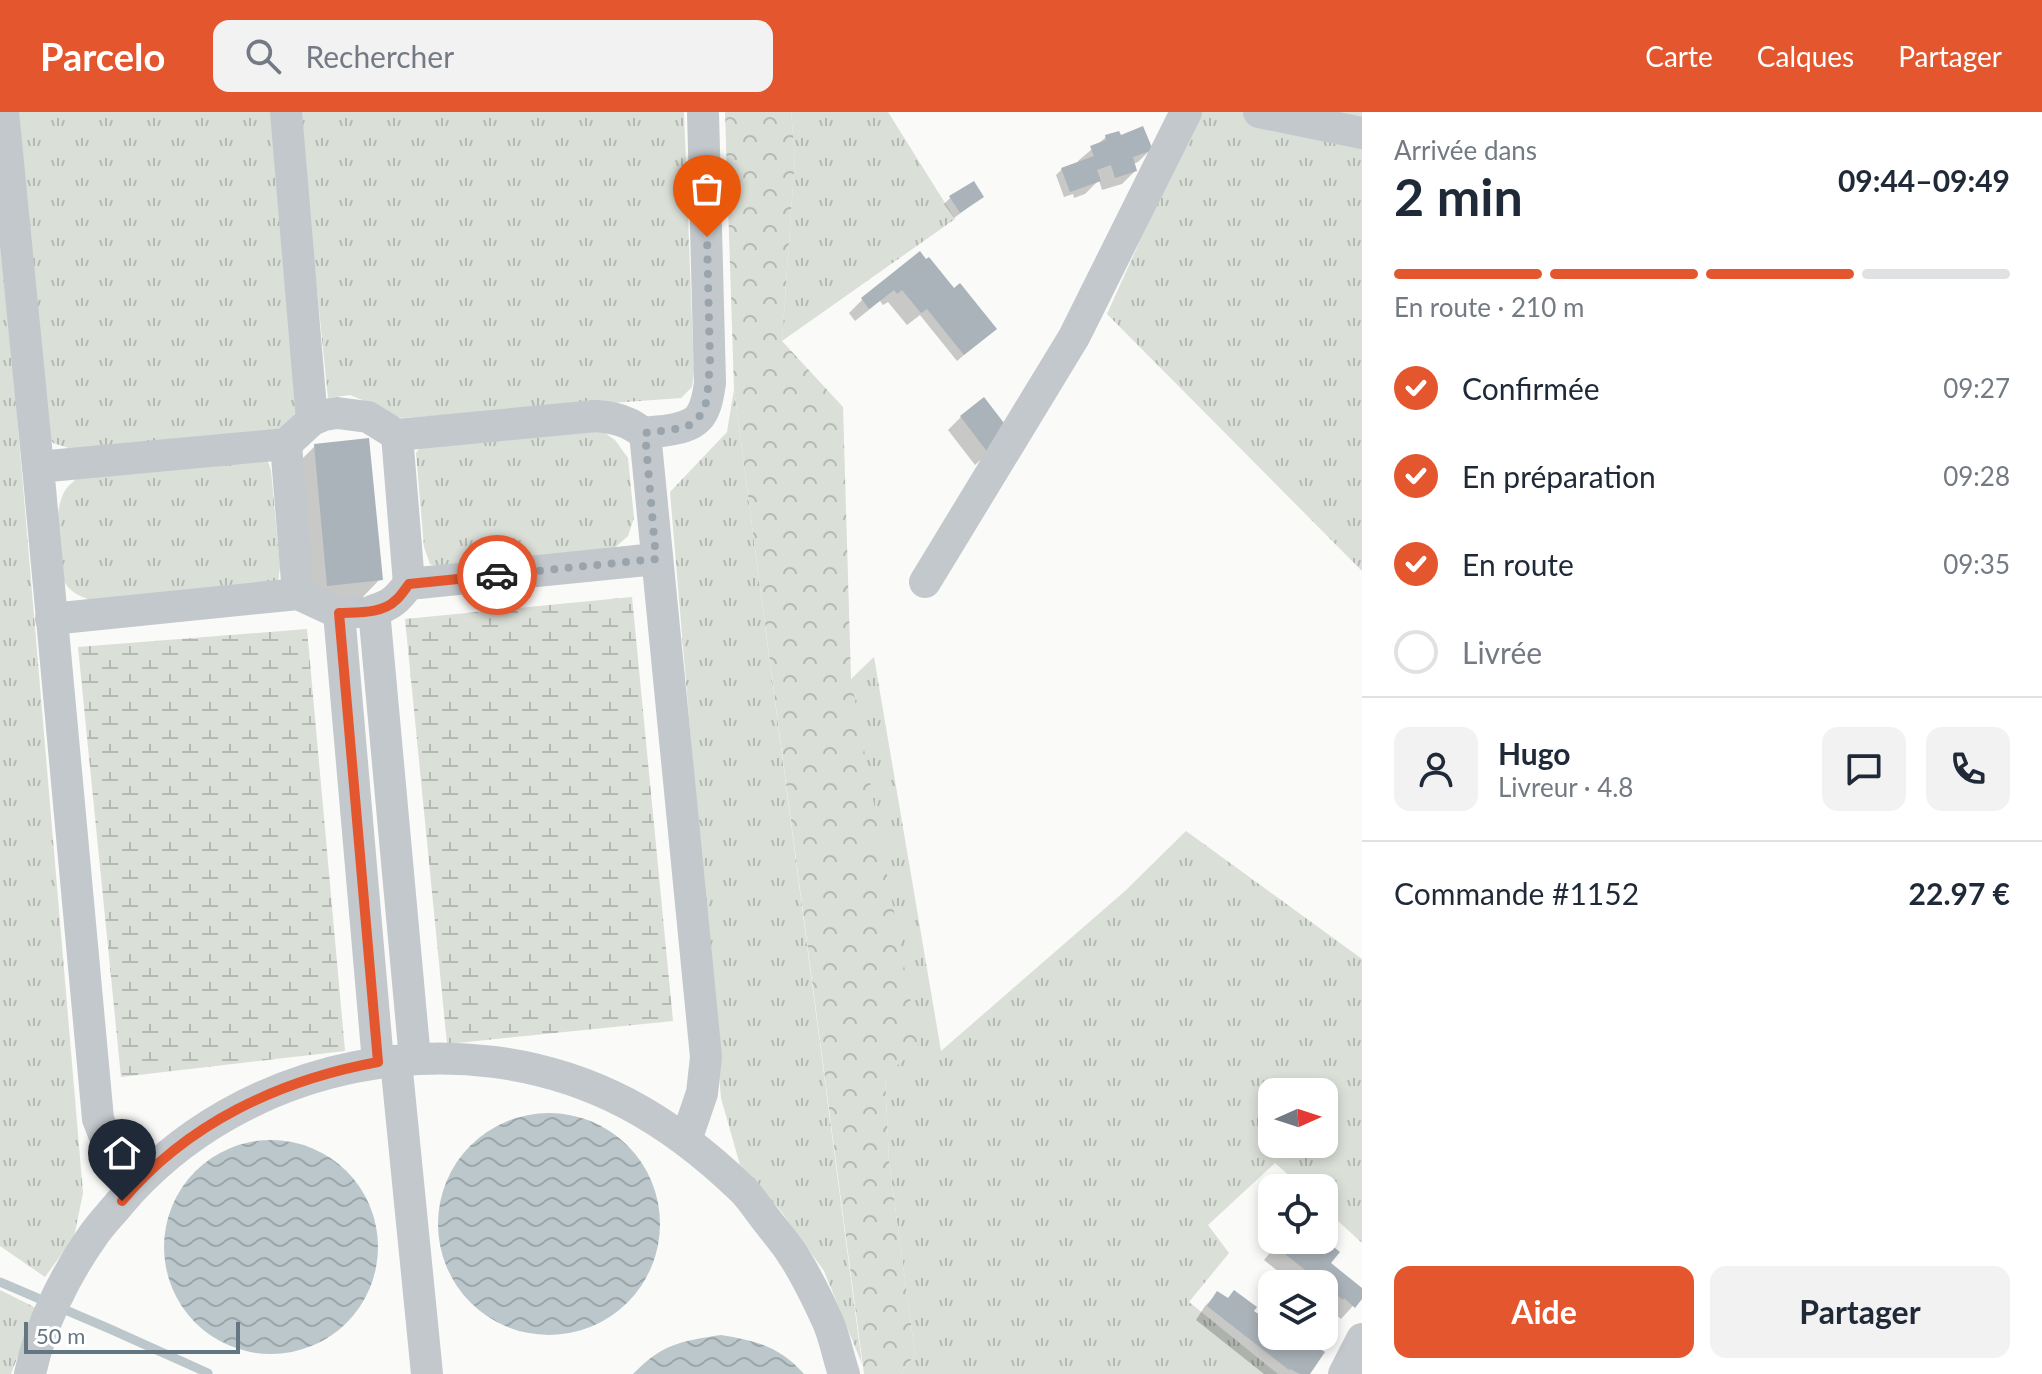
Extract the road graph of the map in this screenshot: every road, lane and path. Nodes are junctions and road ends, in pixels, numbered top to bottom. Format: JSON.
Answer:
{"nodes":[{"id":1,"x":3,"y":112,"type":"edge"},
{"id":2,"x":286,"y":112,"type":"edge"},
{"id":3,"x":703,"y":112,"type":"edge"},
{"id":4,"x":1186,"y":112,"type":"edge"},
{"id":5,"x":1259,"y":112,"type":"edge"},
{"id":6,"x":1362,"y":133,"type":"edge"},
{"id":7,"x":312,"y":420,"type":"junction"},
{"id":8,"x":645,"y":433,"type":"junction"},
{"id":9,"x":397,"y":435,"type":"junction"},
{"id":10,"x":286,"y":444,"type":"junction"},
{"id":11,"x":38,"y":467,"type":"junction"},
{"id":12,"x":656,"y":559,"type":"junction"},
{"id":13,"x":925,"y":582,"type":"dead end"},
{"id":14,"x":409,"y":584,"type":"junction"},
{"id":15,"x":298,"y":594,"type":"junction"},
{"id":16,"x":374,"y":610,"type":"junction"},
{"id":17,"x":339,"y":613,"type":"junction"},
{"id":18,"x":51,"y":619,"type":"junction"},
{"id":19,"x":396,"y":1061,"type":"junction"},
{"id":20,"x":686,"y":1140,"type":"junction"},
{"id":21,"x":137,"y":1183,"type":"junction"},
{"id":22,"x":1362,"y":1339,"type":"edge"},
{"id":23,"x":30,"y":1374,"type":"edge"},
{"id":24,"x":427,"y":1374,"type":"edge"},
{"id":25,"x":844,"y":1374,"type":"edge"},
{"id":26,"x":1344,"y":1374,"type":"edge"}],
"edges":[{"from":1,"to":11,"type":"street"},
{"from":2,"to":7,"type":"street"},
{"from":3,"to":8,"type":"street"},
{"from":4,"to":13,"type":"street"},
{"from":5,"to":6,"type":"street"},
{"from":7,"to":9,"type":"street"},
{"from":7,"to":10,"type":"street"},
{"from":8,"to":9,"type":"street"},
{"from":8,"to":12,"type":"street"},
{"from":9,"to":14,"type":"street"},
{"from":10,"to":11,"type":"street"},
{"from":10,"to":15,"type":"street"},
{"from":11,"to":18,"type":"street"},
{"from":12,"to":14,"type":"street"},
{"from":12,"to":20,"type":"street"},
{"from":14,"to":16,"type":"street"},
{"from":15,"to":17,"type":"street"},
{"from":15,"to":18,"type":"street"},
{"from":16,"to":17,"type":"street"},
{"from":16,"to":19,"type":"street"},
{"from":17,"to":19,"type":"street"},
{"from":18,"to":21,"type":"street"},
{"from":19,"to":20,"type":"street"},
{"from":19,"to":21,"type":"street"},
{"from":19,"to":24,"type":"street"},
{"from":20,"to":25,"type":"street"},
{"from":21,"to":23,"type":"street"},
{"from":22,"to":26,"type":"street"}]}
